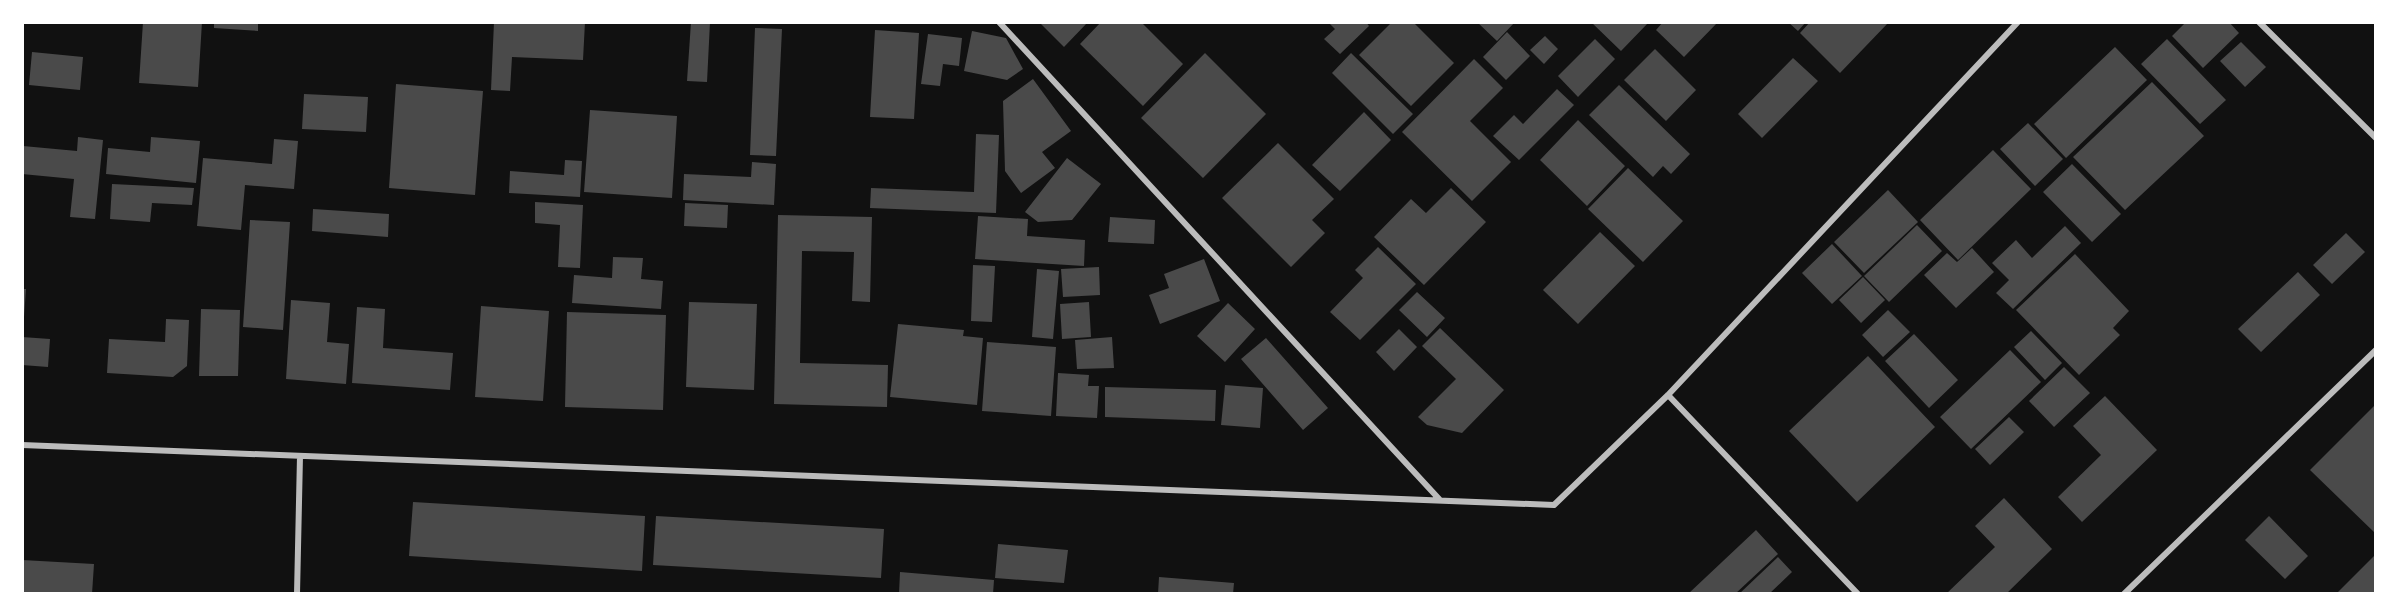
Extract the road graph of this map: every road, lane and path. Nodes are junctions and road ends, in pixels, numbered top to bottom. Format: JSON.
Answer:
{"nodes":[{"id":1,"x":999,"y":22,"type":"edge"},
{"id":2,"x":2018,"y":22,"type":"edge"},
{"id":3,"x":2259,"y":22,"type":"edge"},
{"id":4,"x":2376,"y":138,"type":"edge"},
{"id":5,"x":2376,"y":350,"type":"edge"},
{"id":6,"x":1668,"y":395,"type":"junction"},
{"id":7,"x":22,"y":445,"type":"edge"},
{"id":8,"x":300,"y":456,"type":"junction"},
{"id":9,"x":1440,"y":500,"type":"junction"},
{"id":10,"x":297,"y":594,"type":"edge"},
{"id":11,"x":1858,"y":594,"type":"edge"},
{"id":12,"x":2124,"y":594,"type":"edge"}],
"edges":[{"from":1,"to":9,"type":"street"},
{"from":2,"to":6,"type":"street"},
{"from":3,"to":4,"type":"street"},
{"from":5,"to":12,"type":"street"},
{"from":6,"to":9,"type":"street"},
{"from":6,"to":11,"type":"street"},
{"from":7,"to":8,"type":"street"},
{"from":8,"to":9,"type":"street"},
{"from":8,"to":10,"type":"street"}]}
